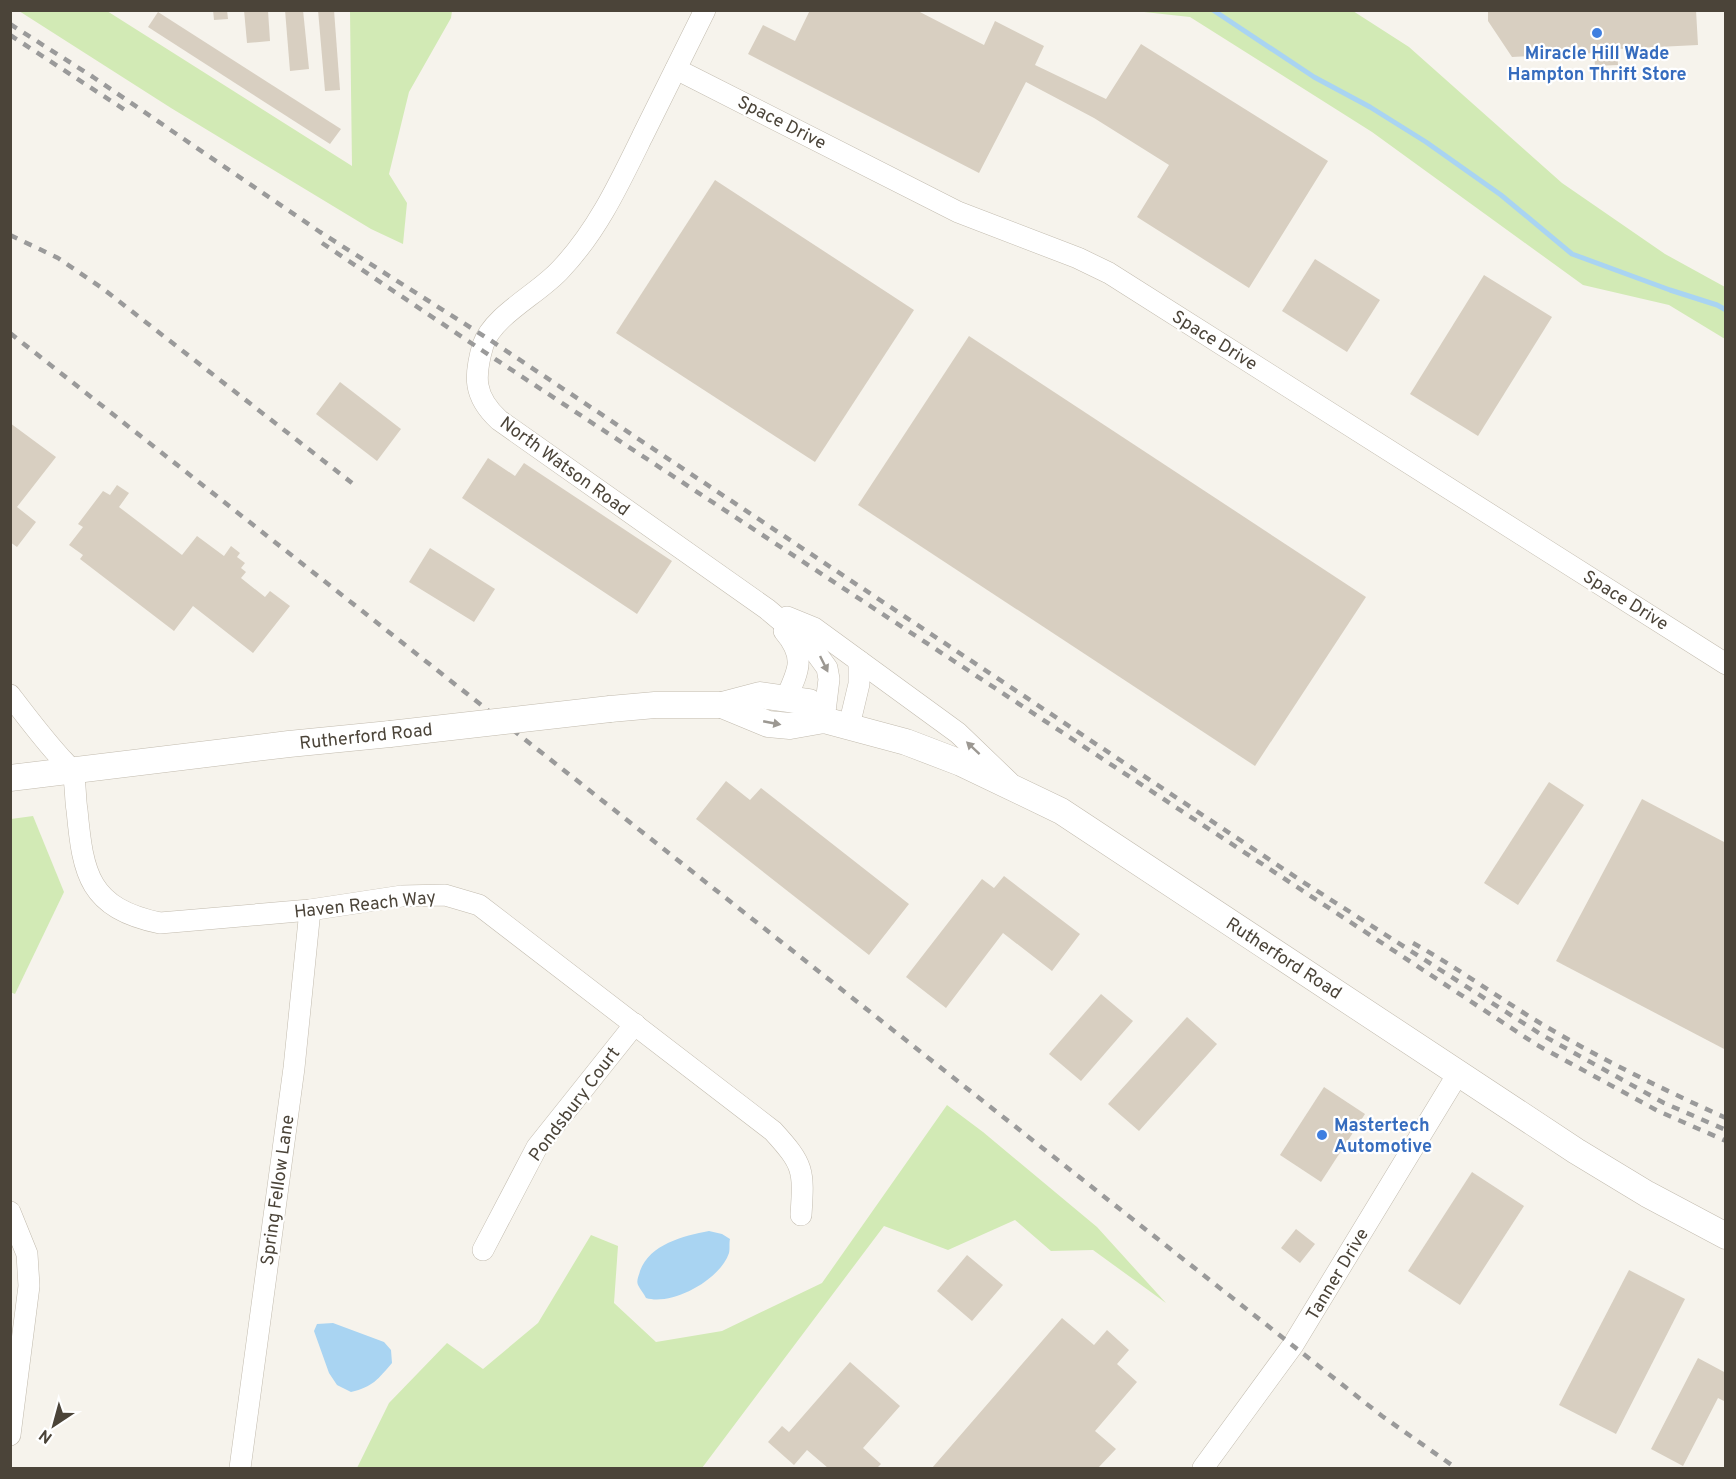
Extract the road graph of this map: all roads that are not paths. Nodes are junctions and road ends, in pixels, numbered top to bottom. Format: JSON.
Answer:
{"nodes":[{"id":1,"x":705,"y":10,"type":"edge"},
{"id":2,"x":676,"y":69,"type":"junction"},
{"id":3,"x":767,"y":609,"type":"junction"},
{"id":4,"x":859,"y":661,"type":"junction"},
{"id":5,"x":1725,"y":664,"type":"edge"},
{"id":6,"x":10,"y":695,"type":"edge"},
{"id":7,"x":786,"y":698,"type":"junction"},
{"id":8,"x":722,"y":705,"type":"junction"},
{"id":9,"x":824,"y":720,"type":"junction"},
{"id":10,"x":849,"y":726,"type":"junction"},
{"id":11,"x":73,"y":771,"type":"junction"},
{"id":12,"x":10,"y":778,"type":"edge"},
{"id":13,"x":1016,"y":788,"type":"junction"},
{"id":14,"x":310,"y":910,"type":"junction"},
{"id":15,"x":635,"y":1024,"type":"junction"},
{"id":16,"x":1459,"y":1072,"type":"junction"},
{"id":17,"x":10,"y":1212,"type":"edge"},
{"id":18,"x":801,"y":1215,"type":"dead end"},
{"id":19,"x":1725,"y":1236,"type":"edge"},
{"id":20,"x":483,"y":1250,"type":"dead end"},
{"id":21,"x":10,"y":1435,"type":"edge"},
{"id":22,"x":240,"y":1468,"type":"edge"},
{"id":23,"x":1203,"y":1468,"type":"edge"}],
"edges":[{"from":1,"to":2,"type":"street","name":"North Watson Road"},
{"from":2,"to":3,"type":"street","name":"North Watson Road"},
{"from":2,"to":5,"type":"street","name":"Space Drive"},
{"from":3,"to":4,"type":"street","name":"North Watson Road"},
{"from":3,"to":7,"type":"street","name":"North Watson Road"},
{"from":3,"to":9,"type":"street","name":"North Watson Road","one_way":true},
{"from":4,"to":10,"type":"street"},
{"from":13,"to":4,"type":"street","name":"North Watson Road","one_way":true},
{"from":6,"to":11,"type":"street"},
{"from":7,"to":8,"type":"street","name":"Rutherford Road"},
{"from":7,"to":9,"type":"street","name":"Rutherford Road"},
{"from":8,"to":9,"type":"street","name":"Rutherford Road","one_way":true},
{"from":8,"to":11,"type":"street","name":"Rutherford Road","bridge":true},
{"from":9,"to":10,"type":"street","name":"Rutherford Road"},
{"from":10,"to":13,"type":"street","name":"Rutherford Road"},
{"from":11,"to":12,"type":"street","name":"Rutherford Road"},
{"from":11,"to":14,"type":"street","name":"Haven Reach Way"},
{"from":13,"to":16,"type":"street","name":"Rutherford Road"},
{"from":14,"to":15,"type":"street","name":"Haven Reach Way"},
{"from":14,"to":22,"type":"street","name":"Spring Fellow Lane"},
{"from":15,"to":18,"type":"street","name":"Haven Reach Way"},
{"from":15,"to":20,"type":"street","name":"Pondsbury Court"},
{"from":16,"to":19,"type":"street","name":"Rutherford Road"},
{"from":16,"to":23,"type":"street","name":"Tanner Drive"},
{"from":17,"to":21,"type":"street"}]}
